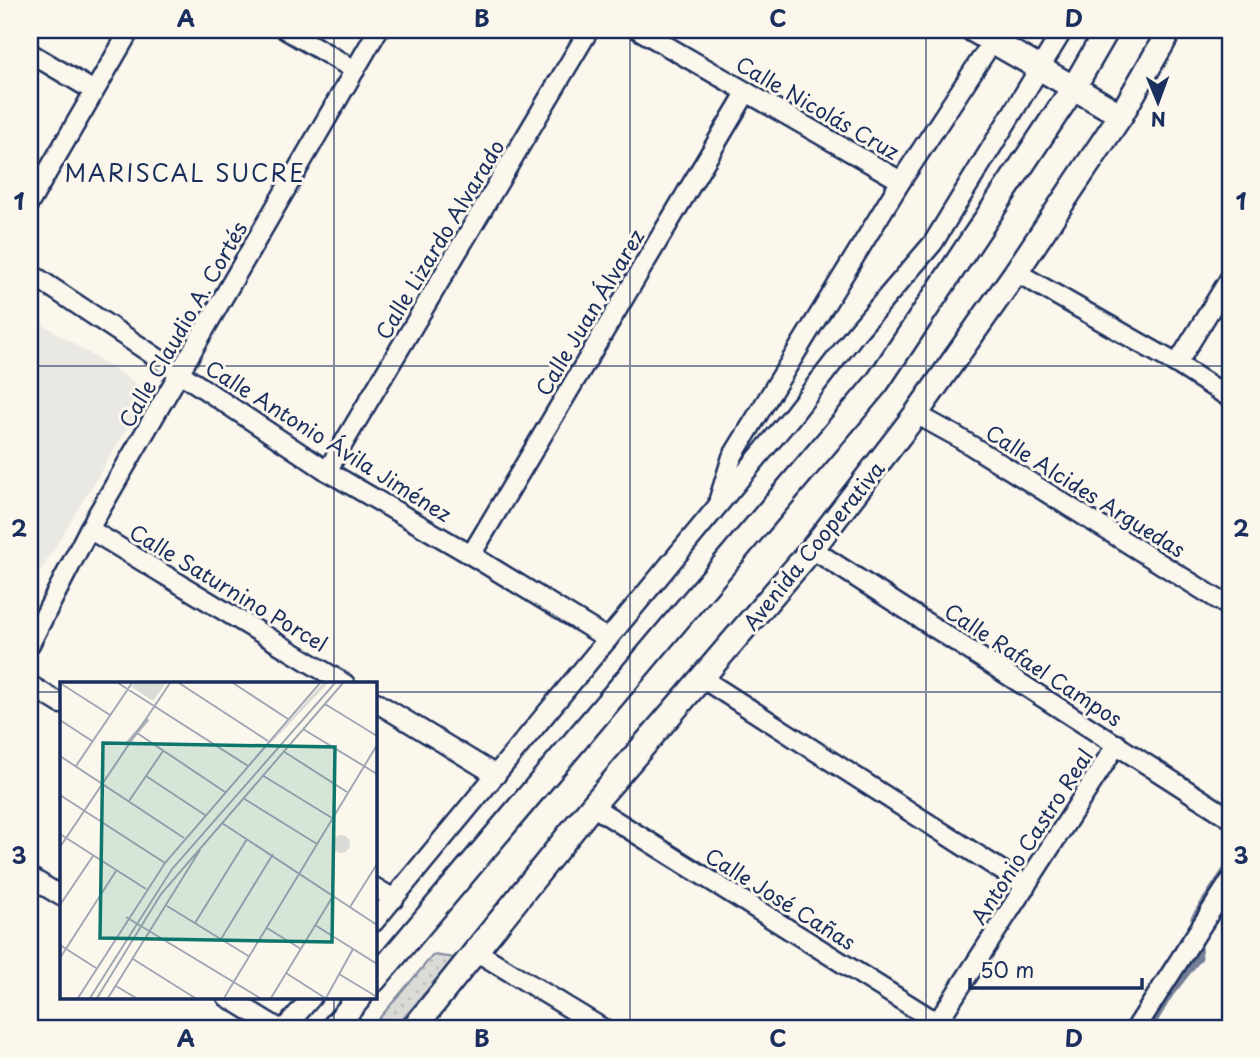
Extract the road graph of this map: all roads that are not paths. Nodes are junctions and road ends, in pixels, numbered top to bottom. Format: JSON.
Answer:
{"nodes":[{"id":1,"x":130,"y":30,"type":"edge"},
{"id":2,"x":286,"y":30,"type":"edge"},
{"id":3,"x":378,"y":30,"type":"edge"},
{"id":4,"x":589,"y":30,"type":"edge"},
{"id":5,"x":639,"y":30,"type":"edge"},
{"id":6,"x":973,"y":30,"type":"edge"},
{"id":7,"x":1063,"y":30,"type":"edge"},
{"id":8,"x":1107,"y":30,"type":"edge"},
{"id":9,"x":1170,"y":30,"type":"edge"},
{"id":10,"x":996,"y":36,"type":"edge"},
{"id":11,"x":30,"y":53,"type":"edge"},
{"id":12,"x":1040,"y":69,"type":"junction"},
{"id":13,"x":355,"y":70,"type":"junction"},
{"id":14,"x":1074,"y":87,"type":"junction"},
{"id":15,"x":94,"y":92,"type":"junction"},
{"id":16,"x":747,"y":93,"type":"junction"},
{"id":17,"x":1121,"y":115,"type":"junction"},
{"id":18,"x":901,"y":181,"type":"junction"},
{"id":19,"x":30,"y":202,"type":"edge"},
{"id":20,"x":1016,"y":272,"type":"junction"},
{"id":21,"x":30,"y":273,"type":"edge"},
{"id":22,"x":1230,"y":278,"type":"edge"},
{"id":23,"x":1177,"y":364,"type":"junction"},
{"id":24,"x":180,"y":375,"type":"junction"},
{"id":25,"x":1230,"y":397,"type":"edge"},
{"id":26,"x":916,"y":414,"type":"junction"},
{"id":27,"x":327,"y":471,"type":"junction"},
{"id":28,"x":716,"y":509,"type":"junction"},
{"id":29,"x":89,"y":529,"type":"junction"},
{"id":30,"x":813,"y":549,"type":"junction"},
{"id":31,"x":471,"y":555,"type":"junction"},
{"id":32,"x":1230,"y":607,"type":"edge"},
{"id":33,"x":608,"y":639,"type":"junction"},
{"id":34,"x":30,"y":644,"type":"edge"},
{"id":35,"x":703,"y":679,"type":"junction"},
{"id":36,"x":342,"y":682,"type":"edge"},
{"id":37,"x":30,"y":685,"type":"edge"},
{"id":38,"x":376,"y":702,"type":"edge"},
{"id":39,"x":60,"y":703,"type":"edge"},
{"id":40,"x":1117,"y":744,"type":"junction"},
{"id":41,"x":496,"y":775,"type":"junction"},
{"id":42,"x":592,"y":806,"type":"junction"},
{"id":43,"x":1230,"y":818,"type":"edge"},
{"id":44,"x":30,"y":877,"type":"edge"},
{"id":45,"x":1230,"y":880,"type":"edge"},
{"id":46,"x":1026,"y":886,"type":"junction"},
{"id":47,"x":376,"y":888,"type":"edge"},
{"id":48,"x":60,"y":895,"type":"edge"},
{"id":49,"x":394,"y":899,"type":"junction"},
{"id":50,"x":376,"y":920,"type":"edge"},
{"id":51,"x":474,"y":950,"type":"junction"},
{"id":52,"x":376,"y":978,"type":"edge"},
{"id":53,"x":229,"y":998,"type":"edge"},
{"id":54,"x":311,"y":998,"type":"edge"},
{"id":55,"x":359,"y":998,"type":"edge"},
{"id":56,"x":941,"y":1025,"type":"edge"},
{"id":57,"x":278,"y":1028,"type":"edge"},
{"id":58,"x":285,"y":1028,"type":"edge"},
{"id":59,"x":333,"y":1028,"type":"edge"},
{"id":60,"x":414,"y":1028,"type":"edge"},
{"id":61,"x":602,"y":1028,"type":"edge"},
{"id":62,"x":1136,"y":1028,"type":"edge"}],
"edges":[{"from":1,"to":15,"type":"street"},
{"from":2,"to":13,"type":"street"},
{"from":3,"to":13,"type":"street","name":"Calle Claudio A. Cortés"},
{"from":4,"to":27,"type":"street","name":"Calle Lizardo Alvarado"},
{"from":5,"to":16,"type":"street","name":"Calle Nicolás Cruz"},
{"from":6,"to":10,"type":"street"},
{"from":7,"to":12,"type":"street"},
{"from":8,"to":14,"type":"street"},
{"from":9,"to":17,"type":"street","name":"Avenida Cooperativa"},
{"from":10,"to":12,"type":"street"},
{"from":10,"to":18,"type":"street"},
{"from":11,"to":15,"type":"street"},
{"from":12,"to":14,"type":"street"},
{"from":12,"to":28,"type":"street"},
{"from":13,"to":24,"type":"street","name":"Calle Claudio A. Cortés"},
{"from":14,"to":17,"type":"street"},
{"from":14,"to":52,"type":"street"},
{"from":15,"to":19,"type":"street"},
{"from":16,"to":18,"type":"street","name":"Calle Nicolás Cruz"},
{"from":16,"to":31,"type":"street","name":"Calle Juan Álvarez"},
{"from":17,"to":20,"type":"street","name":"Avenida Cooperativa"},
{"from":18,"to":28,"type":"street"},
{"from":20,"to":23,"type":"street"},
{"from":20,"to":26,"type":"street","name":"Avenida Cooperativa"},
{"from":21,"to":24,"type":"street","name":"Calle Antonio Ávila Jiménez"},
{"from":22,"to":23,"type":"street"},
{"from":23,"to":25,"type":"street"},
{"from":24,"to":27,"type":"street","name":"Calle Antonio Ávila Jiménez"},
{"from":24,"to":29,"type":"street","name":"Calle Claudio A. Cortés"},
{"from":26,"to":30,"type":"street","name":"Avenida Cooperativa"},
{"from":26,"to":32,"type":"street","name":"Calle Alcides Arguedas"},
{"from":27,"to":31,"type":"street","name":"Calle Antonio Ávila Jiménez"},
{"from":28,"to":33,"type":"street"},
{"from":29,"to":34,"type":"street","name":"Calle Claudio A. Cortés"},
{"from":29,"to":36,"type":"street","name":"Calle Saturnino Porcel"},
{"from":30,"to":35,"type":"street","name":"Avenida Cooperativa"},
{"from":30,"to":40,"type":"street","name":"Calle Rafael Campos"},
{"from":31,"to":33,"type":"street","name":"Calle Antonio Ávila Jiménez"},
{"from":33,"to":41,"type":"street"},
{"from":35,"to":42,"type":"street","name":"Avenida Cooperativa"},
{"from":35,"to":46,"type":"street"},
{"from":37,"to":39,"type":"street"},
{"from":38,"to":41,"type":"street"},
{"from":40,"to":43,"type":"street","name":"Calle Rafael Campos"},
{"from":40,"to":46,"type":"street","name":"Antonio Castro Real"},
{"from":41,"to":49,"type":"street"},
{"from":42,"to":51,"type":"street","name":"Avenida Cooperativa"},
{"from":42,"to":56,"type":"street","name":"Calle José Cañas"},
{"from":44,"to":48,"type":"street"},
{"from":45,"to":62,"type":"street"},
{"from":46,"to":56,"type":"street","name":"Antonio Castro Real"},
{"from":47,"to":49,"type":"street"},
{"from":49,"to":50,"type":"street"},
{"from":51,"to":60,"type":"street","name":"Avenida Cooperativa"},
{"from":51,"to":61,"type":"street"},
{"from":53,"to":57,"type":"street"},
{"from":54,"to":58,"type":"street"},
{"from":55,"to":59,"type":"street"}]}
